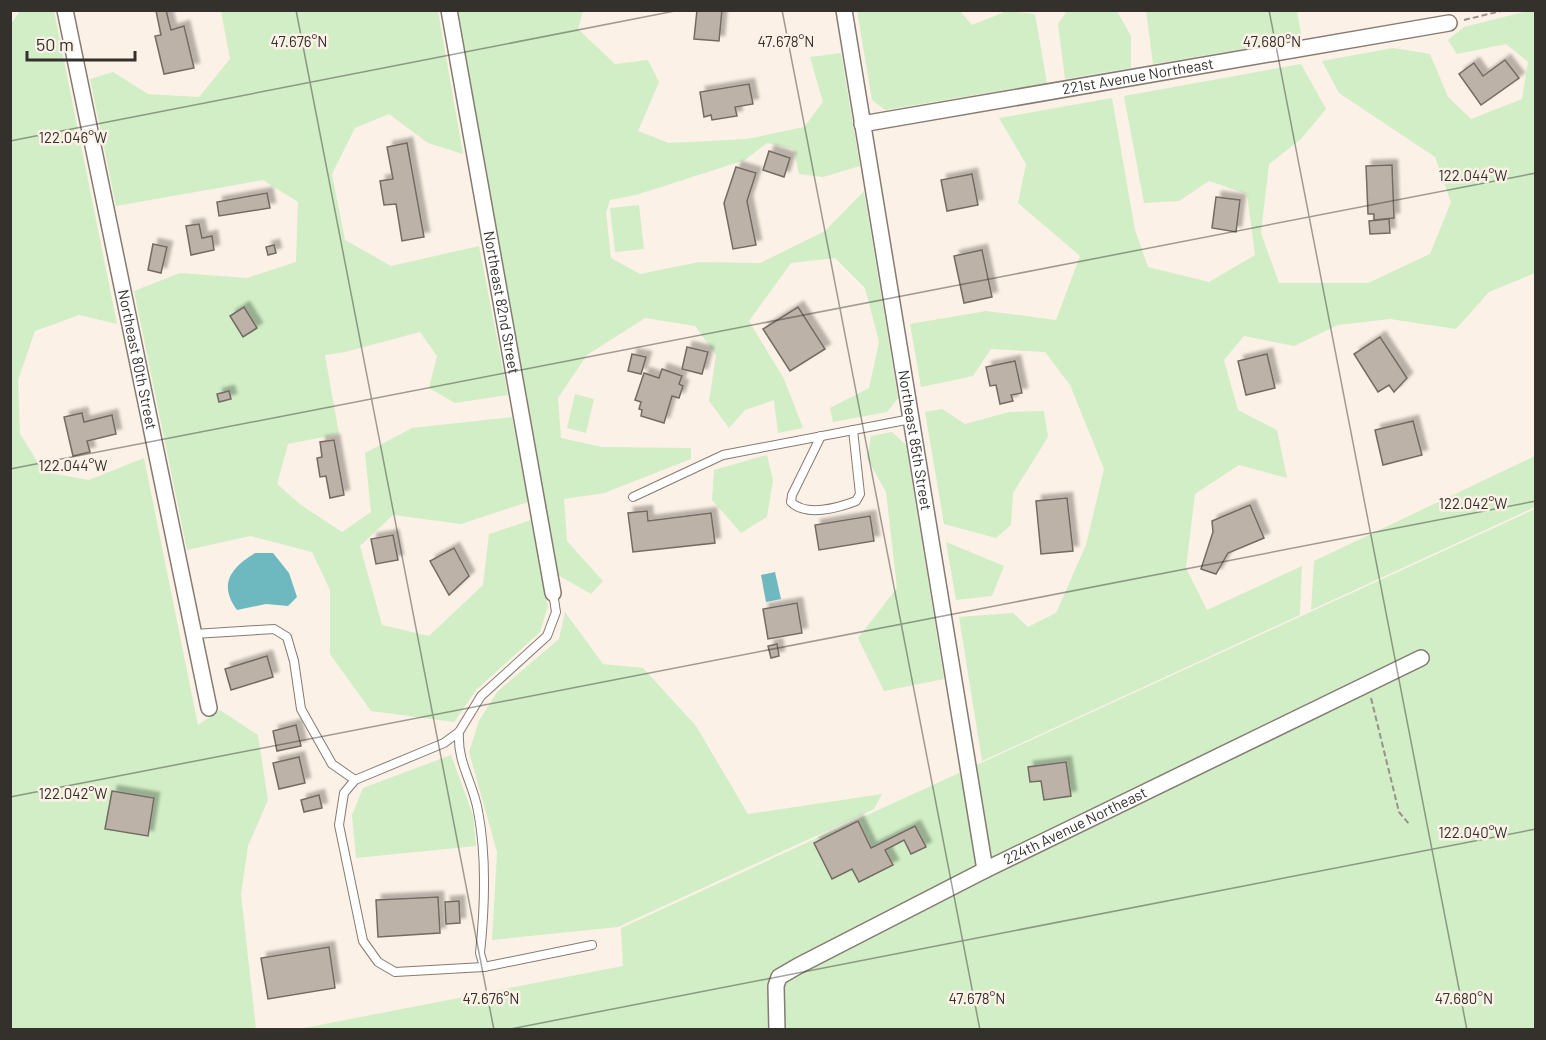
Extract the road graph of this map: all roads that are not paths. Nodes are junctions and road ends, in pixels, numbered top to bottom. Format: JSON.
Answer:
{"nodes":[{"id":1,"x":65,"y":10,"type":"edge"},
{"id":2,"x":449,"y":10,"type":"edge"},
{"id":3,"x":844,"y":10,"type":"edge"},
{"id":4,"x":1449,"y":23,"type":"road end"},
{"id":5,"x":862,"y":124,"type":"junction"},
{"id":6,"x":911,"y":419,"type":"junction"},
{"id":7,"x":853,"y":430,"type":"junction"},
{"id":8,"x":821,"y":436,"type":"junction"},
{"id":9,"x":633,"y":497,"type":"dead end"},
{"id":10,"x":553,"y":593,"type":"joint"},
{"id":11,"x":194,"y":634,"type":"junction"},
{"id":12,"x":1421,"y":658,"type":"dead end"},
{"id":13,"x":209,"y":708,"type":"dead end"},
{"id":14,"x":459,"y":732,"type":"junction"},
{"id":15,"x":355,"y":780,"type":"junction"},
{"id":16,"x":985,"y":870,"type":"junction"},
{"id":17,"x":592,"y":945,"type":"dead end"},
{"id":18,"x":484,"y":967,"type":"junction"},
{"id":19,"x":777,"y":1029,"type":"edge"}],
"edges":[{"from":1,"to":11,"type":"street","name":"Northeast 80th Street"},
{"from":2,"to":10,"type":"street","name":"Northeast 82nd Street"},
{"from":3,"to":5,"type":"street","name":"Northeast 85th Street"},
{"from":4,"to":5,"type":"street","name":"221st Avenue Northeast"},
{"from":5,"to":6,"type":"street","name":"Northeast 85th Street"},
{"from":6,"to":7,"type":"lane"},
{"from":6,"to":16,"type":"street","name":"Northeast 85th Street"},
{"from":7,"to":8,"type":"lane"},
{"from":7,"to":8,"type":"lane"},
{"from":8,"to":9,"type":"lane"},
{"from":10,"to":14,"type":"lane"},
{"from":11,"to":13,"type":"street","name":"Northeast 80th Street"},
{"from":11,"to":15,"type":"lane"},
{"from":12,"to":16,"type":"street","name":"224th Avenue Northeast"},
{"from":14,"to":15,"type":"lane"},
{"from":14,"to":18,"type":"lane"},
{"from":15,"to":18,"type":"lane"},
{"from":16,"to":19,"type":"street","name":"224th Avenue Northeast"},
{"from":17,"to":18,"type":"lane"}]}
